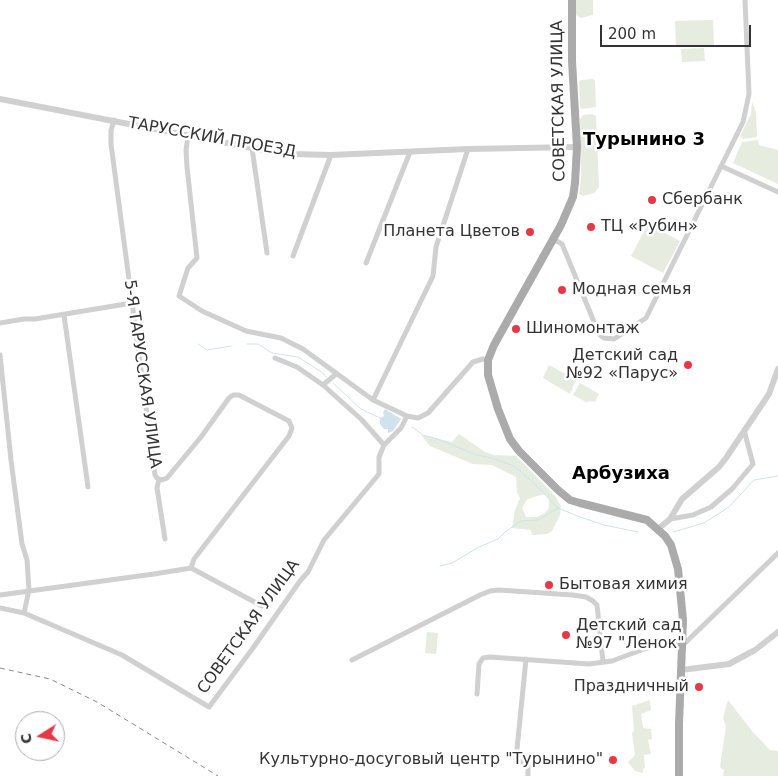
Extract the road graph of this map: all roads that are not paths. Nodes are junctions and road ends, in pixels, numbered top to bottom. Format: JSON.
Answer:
{"nodes":[{"id":1,"x":572,"y":0,"type":"edge"},
{"id":2,"x":745,"y":0,"type":"edge"},
{"id":3,"x":0,"y":99,"type":"edge"},
{"id":4,"x":114,"y":120,"type":"junction"},
{"id":5,"x":188,"y":136,"type":"junction"},
{"id":6,"x":577,"y":147,"type":"junction"},
{"id":7,"x":252,"y":148,"type":"junction"},
{"id":8,"x":468,"y":149,"type":"junction"},
{"id":9,"x":410,"y":152,"type":"junction"},
{"id":10,"x":331,"y":155,"type":"junction"},
{"id":11,"x":721,"y":166,"type":"junction"},
{"id":12,"x":778,"y":192,"type":"edge"},
{"id":13,"x":554,"y":239,"type":"junction"},
{"id":14,"x":267,"y":253,"type":"dead end"},
{"id":15,"x":293,"y":256,"type":"dead end"},
{"id":16,"x":366,"y":263,"type":"dead end"},
{"id":17,"x":132,"y":303,"type":"junction"},
{"id":18,"x":64,"y":315,"type":"junction"},
{"id":19,"x":0,"y":323,"type":"edge"},
{"id":20,"x":0,"y":355,"type":"edge"},
{"id":21,"x":275,"y":358,"type":"dead end"},
{"id":22,"x":488,"y":360,"type":"junction"},
{"id":23,"x":778,"y":369,"type":"edge"},
{"id":24,"x":336,"y":374,"type":"junction"},
{"id":25,"x":323,"y":385,"type":"junction"},
{"id":26,"x":373,"y":400,"type":"junction"},
{"id":27,"x":407,"y":416,"type":"junction"},
{"id":28,"x":744,"y":430,"type":"junction"},
{"id":29,"x":384,"y":445,"type":"junction"},
{"id":30,"x":159,"y":479,"type":"junction"},
{"id":31,"x":88,"y":487,"type":"dead end"},
{"id":32,"x":670,"y":518,"type":"junction"},
{"id":33,"x":658,"y":529,"type":"junction"},
{"id":34,"x":165,"y":539,"type":"dead end"},
{"id":35,"x":778,"y":553,"type":"edge"},
{"id":36,"x":190,"y":568,"type":"junction"},
{"id":37,"x":28,"y":590,"type":"junction"},
{"id":38,"x":0,"y":595,"type":"edge"},
{"id":39,"x":262,"y":606,"type":"dead end"},
{"id":40,"x":0,"y":608,"type":"edge"},
{"id":41,"x":24,"y":613,"type":"junction"},
{"id":42,"x":778,"y":632,"type":"edge"},
{"id":43,"x":683,"y":645,"type":"junction"},
{"id":44,"x":526,"y":659,"type":"junction"},
{"id":45,"x":352,"y":660,"type":"dead end"},
{"id":46,"x":603,"y":662,"type":"junction"},
{"id":47,"x":682,"y":670,"type":"junction"},
{"id":48,"x":478,"y":694,"type":"dead end"},
{"id":49,"x":528,"y":776,"type":"edge"},
{"id":50,"x":679,"y":776,"type":"edge"}],
"edges":[{"from":1,"to":6,"type":"main road","name":"СОВЕТСКАЯ УЛИЦА"},
{"from":2,"to":11,"type":"street"},
{"from":3,"to":4,"type":"street","name":"ТАРУССКИЙ ПРОЕЗД"},
{"from":4,"to":5,"type":"street","name":"ТАРУССКИЙ ПРОЕЗД"},
{"from":4,"to":17,"type":"street","name":"5-Я ТАРУССКАЯ УЛИЦА"},
{"from":5,"to":7,"type":"street","name":"ТАРУССКИЙ ПРОЕЗД"},
{"from":5,"to":24,"type":"street"},
{"from":6,"to":8,"type":"street","name":"ТАРУССКИЙ ПРОЕЗД"},
{"from":6,"to":13,"type":"main road","name":"СОВЕТСКАЯ УЛИЦА"},
{"from":7,"to":10,"type":"street","name":"ТАРУССКИЙ ПРОЕЗД"},
{"from":7,"to":14,"type":"street"},
{"from":8,"to":9,"type":"street","name":"ТАРУССКИЙ ПРОЕЗД"},
{"from":8,"to":26,"type":"street"},
{"from":9,"to":10,"type":"street","name":"ТАРУССКИЙ ПРОЕЗД"},
{"from":9,"to":16,"type":"street"},
{"from":10,"to":15,"type":"street"},
{"from":11,"to":12,"type":"street"},
{"from":11,"to":13,"type":"street"},
{"from":13,"to":22,"type":"main road","name":"СОВЕТСКАЯ УЛИЦА"},
{"from":17,"to":18,"type":"street"},
{"from":17,"to":30,"type":"street","name":"5-Я ТАРУССКАЯ УЛИЦА"},
{"from":18,"to":19,"type":"street"},
{"from":18,"to":31,"type":"street"},
{"from":20,"to":37,"type":"street"},
{"from":21,"to":25,"type":"street"},
{"from":22,"to":27,"type":"street"},
{"from":22,"to":33,"type":"main road"},
{"from":23,"to":28,"type":"street"},
{"from":24,"to":25,"type":"street"},
{"from":24,"to":26,"type":"street"},
{"from":25,"to":29,"type":"street"},
{"from":26,"to":27,"type":"street"},
{"from":27,"to":29,"type":"street"},
{"from":28,"to":32,"type":"street"},
{"from":28,"to":32,"type":"street"},
{"from":29,"to":41,"type":"street","name":"СОВЕТСКАЯ УЛИЦА"},
{"from":30,"to":34,"type":"street"},
{"from":30,"to":36,"type":"street","name":"5-Я ТАРУССКАЯ УЛИЦА"},
{"from":32,"to":33,"type":"street"},
{"from":33,"to":43,"type":"main road"},
{"from":35,"to":43,"type":"street"},
{"from":36,"to":37,"type":"street"},
{"from":36,"to":39,"type":"street"},
{"from":37,"to":38,"type":"street"},
{"from":37,"to":41,"type":"street"},
{"from":40,"to":41,"type":"street","name":"СОВЕТСКАЯ УЛИЦА"},
{"from":42,"to":47,"type":"street"},
{"from":43,"to":46,"type":"street"},
{"from":43,"to":47,"type":"main road"},
{"from":44,"to":46,"type":"street"},
{"from":44,"to":48,"type":"street"},
{"from":44,"to":49,"type":"street"},
{"from":45,"to":46,"type":"street"},
{"from":47,"to":50,"type":"main road"}]}
